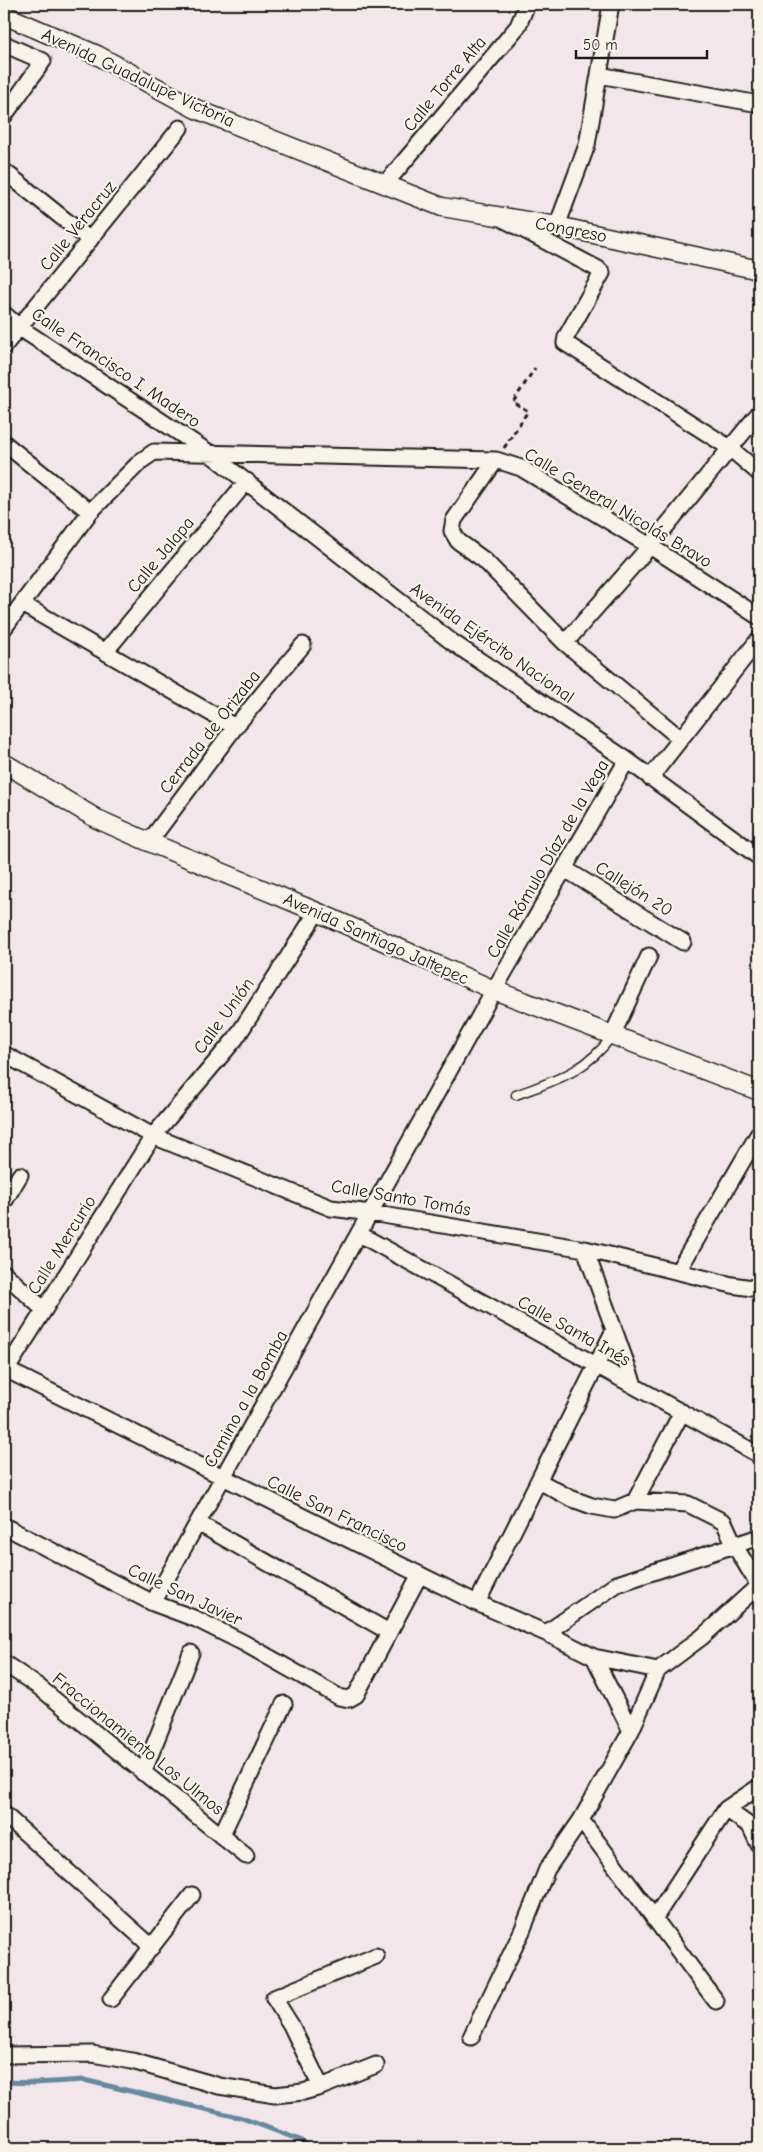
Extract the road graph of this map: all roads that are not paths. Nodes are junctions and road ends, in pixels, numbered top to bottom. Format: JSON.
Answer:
{"nodes":[{"id":1,"x":527,"y":4,"type":"edge"},
{"id":2,"x":611,"y":4,"type":"edge"},
{"id":3,"x":4,"y":15,"type":"edge"},
{"id":4,"x":4,"y":44,"type":"edge"},
{"id":5,"x":599,"y":75,"type":"junction"},
{"id":6,"x":759,"y":104,"type":"edge"},
{"id":7,"x":4,"y":116,"type":"edge"},
{"id":8,"x":180,"y":128,"type":"dead end"},
{"id":9,"x":4,"y":171,"type":"edge"},
{"id":10,"x":385,"y":184,"type":"junction"},
{"id":11,"x":499,"y":217,"type":"junction"},
{"id":12,"x":557,"y":226,"type":"junction"},
{"id":13,"x":90,"y":240,"type":"junction"},
{"id":14,"x":759,"y":270,"type":"edge"},
{"id":15,"x":4,"y":314,"type":"edge"},
{"id":16,"x":20,"y":328,"type":"junction"},
{"id":17,"x":4,"y":346,"type":"edge"},
{"id":18,"x":759,"y":413,"type":"edge"},
{"id":19,"x":4,"y":443,"type":"edge"},
{"id":20,"x":730,"y":448,"type":"junction"},
{"id":21,"x":208,"y":452,"type":"junction"},
{"id":22,"x":496,"y":460,"type":"junction"},
{"id":23,"x":759,"y":474,"type":"edge"},
{"id":24,"x":247,"y":482,"type":"junction"},
{"id":25,"x":90,"y":512,"type":"junction"},
{"id":26,"x":650,"y":546,"type":"junction"},
{"id":27,"x":22,"y":604,"type":"junction"},
{"id":28,"x":759,"y":616,"type":"edge"},
{"id":29,"x":6,"y":621,"type":"edge"},
{"id":30,"x":759,"y":639,"type":"edge"},
{"id":31,"x":565,"y":643,"type":"junction"},
{"id":32,"x":302,"y":645,"type":"dead end"},
{"id":33,"x":105,"y":652,"type":"junction"},
{"id":34,"x":235,"y":728,"type":"junction"},
{"id":35,"x":682,"y":739,"type":"junction"},
{"id":36,"x":627,"y":760,"type":"junction"},
{"id":37,"x":4,"y":763,"type":"edge"},
{"id":38,"x":650,"y":778,"type":"junction"},
{"id":39,"x":149,"y":842,"type":"junction"},
{"id":40,"x":759,"y":857,"type":"edge"},
{"id":41,"x":565,"y":869,"type":"junction"},
{"id":42,"x":317,"y":912,"type":"junction"},
{"id":43,"x":683,"y":942,"type":"dead end"},
{"id":44,"x":649,"y":956,"type":"dead end"},
{"id":45,"x":494,"y":990,"type":"junction"},
{"id":46,"x":612,"y":1036,"type":"junction"},
{"id":47,"x":4,"y":1054,"type":"edge"},
{"id":48,"x":759,"y":1092,"type":"edge"},
{"id":49,"x":516,"y":1095,"type":"dead end"},
{"id":50,"x":759,"y":1133,"type":"edge"},
{"id":51,"x":153,"y":1136,"type":"junction"},
{"id":52,"x":20,"y":1175,"type":"dead end"},
{"id":53,"x":4,"y":1202,"type":"edge"},
{"id":54,"x":371,"y":1213,"type":"junction"},
{"id":55,"x":359,"y":1234,"type":"junction"},
{"id":56,"x":585,"y":1248,"type":"junction"},
{"id":57,"x":678,"y":1271,"type":"junction"},
{"id":58,"x":4,"y":1273,"type":"edge"},
{"id":59,"x":759,"y":1289,"type":"edge"},
{"id":60,"x":44,"y":1310,"type":"junction"},
{"id":61,"x":614,"y":1330,"type":"junction"},
{"id":62,"x":596,"y":1365,"type":"junction"},
{"id":63,"x":5,"y":1372,"type":"edge"},
{"id":64,"x":634,"y":1385,"type":"junction"},
{"id":65,"x":682,"y":1412,"type":"junction"},
{"id":66,"x":759,"y":1455,"type":"edge"},
{"id":67,"x":224,"y":1478,"type":"junction"},
{"id":68,"x":539,"y":1482,"type":"junction"},
{"id":69,"x":635,"y":1501,"type":"junction"},
{"id":70,"x":198,"y":1523,"type":"junction"},
{"id":71,"x":4,"y":1526,"type":"edge"},
{"id":72,"x":759,"y":1537,"type":"edge"},
{"id":73,"x":735,"y":1546,"type":"junction"},
{"id":74,"x":420,"y":1576,"type":"junction"},
{"id":75,"x":759,"y":1586,"type":"edge"},
{"id":76,"x":153,"y":1602,"type":"junction"},
{"id":77,"x":477,"y":1603,"type":"junction"},
{"id":78,"x":389,"y":1632,"type":"junction"},
{"id":79,"x":546,"y":1632,"type":"junction"},
{"id":80,"x":191,"y":1653,"type":"dead end"},
{"id":81,"x":594,"y":1657,"type":"junction"},
{"id":82,"x":4,"y":1663,"type":"edge"},
{"id":83,"x":658,"y":1670,"type":"junction"},
{"id":84,"x":284,"y":1704,"type":"dead end"},
{"id":85,"x":631,"y":1731,"type":"junction"},
{"id":86,"x":143,"y":1773,"type":"junction"},
{"id":87,"x":759,"y":1787,"type":"edge"},
{"id":88,"x":726,"y":1809,"type":"junction"},
{"id":89,"x":4,"y":1814,"type":"edge"},
{"id":90,"x":581,"y":1820,"type":"junction"},
{"id":91,"x":221,"y":1836,"type":"junction"},
{"id":92,"x":759,"y":1844,"type":"edge"},
{"id":93,"x":246,"y":1856,"type":"dead end"},
{"id":94,"x":192,"y":1895,"type":"dead end"},
{"id":95,"x":654,"y":1919,"type":"junction"},
{"id":96,"x":152,"y":1947,"type":"junction"},
{"id":97,"x":376,"y":1956,"type":"dead end"},
{"id":98,"x":111,"y":1999,"type":"dead end"},
{"id":99,"x":716,"y":2002,"type":"dead end"},
{"id":100,"x":471,"y":2038,"type":"dead end"},
{"id":101,"x":4,"y":2054,"type":"edge"},
{"id":102,"x":376,"y":2064,"type":"dead end"},
{"id":103,"x":321,"y":2087,"type":"junction"}],
"edges":[{"from":1,"to":10,"type":"street","name":"Calle Torre Alta"},
{"from":2,"to":5,"type":"street"},
{"from":3,"to":10,"type":"street","name":"Avenida Guadalupe Victoria"},
{"from":4,"to":7,"type":"street"},
{"from":5,"to":6,"type":"street"},
{"from":5,"to":12,"type":"street"},
{"from":8,"to":13,"type":"street","name":"Calle Veracruz"},
{"from":9,"to":13,"type":"street"},
{"from":10,"to":11,"type":"street","name":"Congreso"},
{"from":11,"to":12,"type":"street","name":"Congreso"},
{"from":11,"to":20,"type":"street"},
{"from":12,"to":14,"type":"street","name":"Congreso"},
{"from":13,"to":16,"type":"street","name":"Calle Veracruz"},
{"from":15,"to":16,"type":"street","name":"Calle Francisco I. Madero"},
{"from":16,"to":17,"type":"street","name":"Calle Veracruz"},
{"from":16,"to":21,"type":"street","name":"Calle Francisco I. Madero"},
{"from":18,"to":20,"type":"street"},
{"from":19,"to":25,"type":"street"},
{"from":20,"to":23,"type":"street"},
{"from":20,"to":26,"type":"street"},
{"from":21,"to":22,"type":"street","name":"Calle General Nicolás Bravo"},
{"from":21,"to":24,"type":"street","name":"Avenida Ejército Nacional"},
{"from":21,"to":25,"type":"street","name":"Calle General Nicolás Bravo"},
{"from":22,"to":26,"type":"street","name":"Calle General Nicolás Bravo"},
{"from":22,"to":31,"type":"street"},
{"from":24,"to":33,"type":"street","name":"Calle Jalapa"},
{"from":24,"to":36,"type":"street","name":"Avenida Ejército Nacional"},
{"from":25,"to":27,"type":"street","name":"Calle General Nicolás Bravo"},
{"from":26,"to":28,"type":"street","name":"Calle General Nicolás Bravo"},
{"from":26,"to":31,"type":"street"},
{"from":27,"to":29,"type":"street","name":"Calle General Nicolás Bravo"},
{"from":27,"to":33,"type":"street"},
{"from":30,"to":35,"type":"street"},
{"from":31,"to":35,"type":"street"},
{"from":32,"to":34,"type":"street","name":"Cerrada de Orizaba"},
{"from":33,"to":34,"type":"street"},
{"from":34,"to":39,"type":"street","name":"Cerrada de Orizaba"},
{"from":35,"to":38,"type":"street"},
{"from":36,"to":38,"type":"street","name":"Avenida Ejército Nacional"},
{"from":36,"to":41,"type":"street","name":"Calle Rómulo Díaz de la Vega"},
{"from":37,"to":39,"type":"street","name":"Avenida Santiago Jaltepec"},
{"from":38,"to":40,"type":"street","name":"Avenida Ejército Nacional"},
{"from":39,"to":42,"type":"street","name":"Avenida Santiago Jaltepec"},
{"from":41,"to":43,"type":"street","name":"Callejón 20"},
{"from":41,"to":45,"type":"street","name":"Calle Rómulo Díaz de la Vega"},
{"from":42,"to":45,"type":"street","name":"Avenida Santiago Jaltepec"},
{"from":42,"to":51,"type":"street","name":"Calle Unión"},
{"from":44,"to":46,"type":"street"},
{"from":45,"to":46,"type":"street","name":"Avenida Santiago Jaltepec"},
{"from":45,"to":54,"type":"street","name":"Calle Rómulo Díaz de la Vega"},
{"from":46,"to":48,"type":"street","name":"Avenida Santiago Jaltepec"},
{"from":46,"to":49,"type":"lane"},
{"from":47,"to":51,"type":"street","name":"Calle Santo Tomás"},
{"from":50,"to":57,"type":"street"},
{"from":51,"to":54,"type":"street","name":"Calle Santo Tomás"},
{"from":51,"to":60,"type":"street","name":"Calle Mercurio"},
{"from":52,"to":53,"type":"street"},
{"from":54,"to":55,"type":"street","name":"Camino a la Bomba"},
{"from":54,"to":56,"type":"street","name":"Calle Santo Tomás"},
{"from":55,"to":62,"type":"street","name":"Calle Santa Inés"},
{"from":55,"to":67,"type":"street","name":"Camino a la Bomba"},
{"from":56,"to":57,"type":"street","name":"Calle Santo Tomás"},
{"from":56,"to":61,"type":"street"},
{"from":57,"to":59,"type":"street","name":"Calle Santo Tomás"},
{"from":58,"to":60,"type":"street"},
{"from":60,"to":63,"type":"street","name":"Calle Mercurio"},
{"from":61,"to":62,"type":"street"},
{"from":61,"to":64,"type":"street"},
{"from":62,"to":64,"type":"street","name":"Calle Santa Inés"},
{"from":62,"to":68,"type":"street"},
{"from":63,"to":67,"type":"street","name":"Calle San Francisco"},
{"from":64,"to":65,"type":"street","name":"Calle Santa Inés"},
{"from":65,"to":66,"type":"street","name":"Calle Santa Inés"},
{"from":65,"to":69,"type":"street"},
{"from":67,"to":70,"type":"street","name":"Camino a la Bomba"},
{"from":67,"to":74,"type":"street","name":"Calle San Francisco"},
{"from":68,"to":69,"type":"street"},
{"from":68,"to":77,"type":"street"},
{"from":69,"to":73,"type":"street"},
{"from":70,"to":76,"type":"street","name":"Camino a la Bomba"},
{"from":70,"to":78,"type":"street"},
{"from":71,"to":76,"type":"street","name":"Calle San Javier"},
{"from":72,"to":73,"type":"street"},
{"from":73,"to":75,"type":"street"},
{"from":73,"to":79,"type":"street"},
{"from":74,"to":77,"type":"street","name":"Calle San Francisco"},
{"from":74,"to":78,"type":"street"},
{"from":75,"to":83,"type":"street"},
{"from":76,"to":78,"type":"street","name":"Calle San Javier"},
{"from":77,"to":79,"type":"street","name":"Calle San Francisco"},
{"from":79,"to":81,"type":"street","name":"Calle San Francisco"},
{"from":80,"to":86,"type":"street"},
{"from":81,"to":83,"type":"street","name":"Calle San Francisco"},
{"from":81,"to":85,"type":"street"},
{"from":82,"to":86,"type":"street","name":"Fraccionamiento Los Ulmos"},
{"from":83,"to":85,"type":"street"},
{"from":84,"to":91,"type":"street"},
{"from":85,"to":90,"type":"street"},
{"from":86,"to":91,"type":"street","name":"Fraccionamiento Los Ulmos"},
{"from":87,"to":88,"type":"street"},
{"from":88,"to":92,"type":"street"},
{"from":88,"to":95,"type":"street"},
{"from":89,"to":96,"type":"street"},
{"from":90,"to":95,"type":"street"},
{"from":90,"to":100,"type":"street"},
{"from":91,"to":93,"type":"street","name":"Fraccionamiento Los Ulmos"},
{"from":94,"to":96,"type":"street"},
{"from":95,"to":99,"type":"street"},
{"from":96,"to":98,"type":"street"},
{"from":97,"to":103,"type":"street"},
{"from":101,"to":103,"type":"street"},
{"from":102,"to":103,"type":"street"}]}
